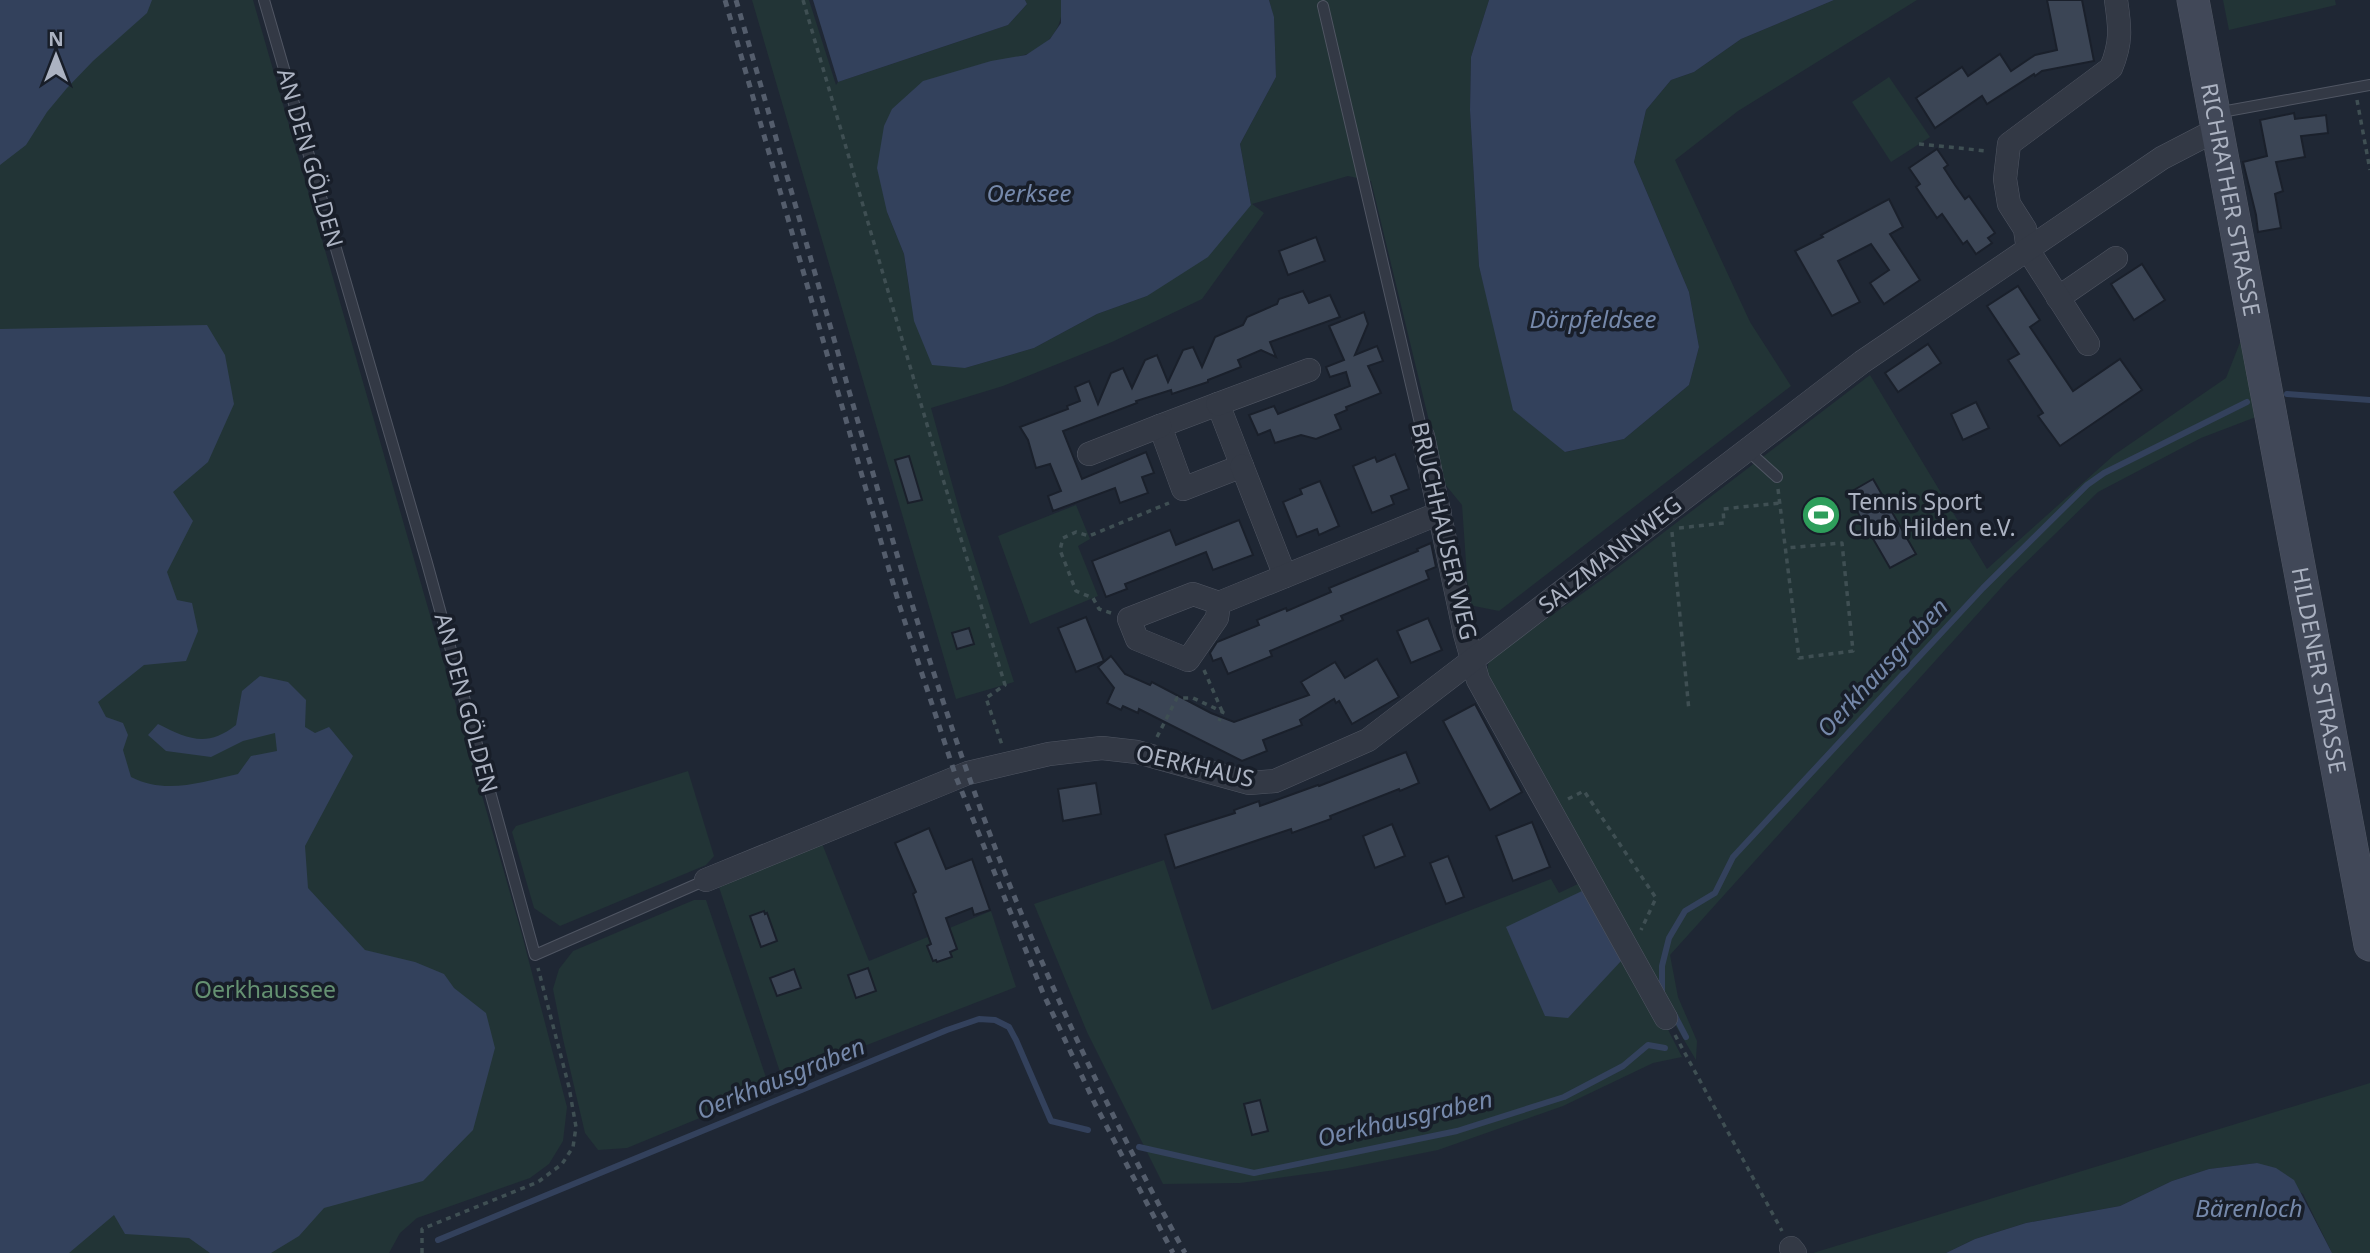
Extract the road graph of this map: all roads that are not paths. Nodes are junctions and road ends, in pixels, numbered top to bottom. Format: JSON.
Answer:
{"nodes":[{"id":1,"x":264,"y":0,"type":"edge"},
{"id":2,"x":2116,"y":0,"type":"edge"},
{"id":3,"x":2193,"y":0,"type":"edge"},
{"id":4,"x":1323,"y":6,"type":"dead end"},
{"id":5,"x":2370,"y":85,"type":"edge"},
{"id":6,"x":2215,"y":122,"type":"junction"},
{"id":7,"x":2028,"y":250,"type":"junction"},
{"id":8,"x":2116,"y":258,"type":"dead end"},
{"id":9,"x":2059,"y":298,"type":"junction"},
{"id":10,"x":2088,"y":344,"type":"dead end"},
{"id":11,"x":1309,"y":370,"type":"dead end"},
{"id":12,"x":2268,"y":398,"type":"joint"},
{"id":13,"x":1218,"y":404,"type":"junction"},
{"id":14,"x":1160,"y":426,"type":"junction"},
{"id":15,"x":1423,"y":436,"type":"joint"},
{"id":16,"x":1746,"y":449,"type":"junction"},
{"id":17,"x":1089,"y":454,"type":"dead end"},
{"id":18,"x":1242,"y":466,"type":"junction"},
{"id":19,"x":1777,"y":477,"type":"road end"},
{"id":20,"x":1440,"y":513,"type":"junction"},
{"id":21,"x":1285,"y":576,"type":"junction"},
{"id":22,"x":1219,"y":603,"type":"junction"},
{"id":23,"x":1474,"y":661,"type":"junction"},
{"id":24,"x":706,"y":880,"type":"joint"},
{"id":25,"x":2370,"y":945,"type":"edge"},
{"id":26,"x":1666,"y":1018,"type":"road end"}],
"edges":[{"from":1,"to":24,"type":"lane","name":"AN DEN GÖLDEN"},
{"from":2,"to":7,"type":"street"},
{"from":3,"to":6,"type":"main road","name":"RICHRATHER STRASSE"},
{"from":4,"to":15,"type":"lane","name":"BRUCHHAUSER WEG"},
{"from":5,"to":6,"type":"lane"},
{"from":6,"to":7,"type":"street","name":"SALZMANNWEG"},
{"from":6,"to":12,"type":"main road","name":"RICHRATHER STRASSE"},
{"from":7,"to":9,"type":"street"},
{"from":7,"to":16,"type":"street","name":"SALZMANNWEG"},
{"from":8,"to":9,"type":"street"},
{"from":9,"to":10,"type":"street"},
{"from":11,"to":13,"type":"street"},
{"from":12,"to":25,"type":"main road","name":"HILDENER STRASSE"},
{"from":13,"to":14,"type":"street"},
{"from":13,"to":18,"type":"street"},
{"from":14,"to":17,"type":"street"},
{"from":14,"to":18,"type":"street"},
{"from":15,"to":20,"type":"street","name":"BRUCHHAUSER WEG"},
{"from":16,"to":19,"type":"lane"},
{"from":16,"to":23,"type":"street","name":"SALZMANNWEG"},
{"from":18,"to":21,"type":"street"},
{"from":20,"to":21,"type":"street"},
{"from":20,"to":23,"type":"street","name":"BRUCHHAUSER WEG"},
{"from":21,"to":22,"type":"street"},
{"from":22,"to":22,"type":"street"},
{"from":23,"to":24,"type":"street","name":"OERKHAUS"},
{"from":23,"to":26,"type":"street","name":"BRUCHHAUSER WEG"}]}
